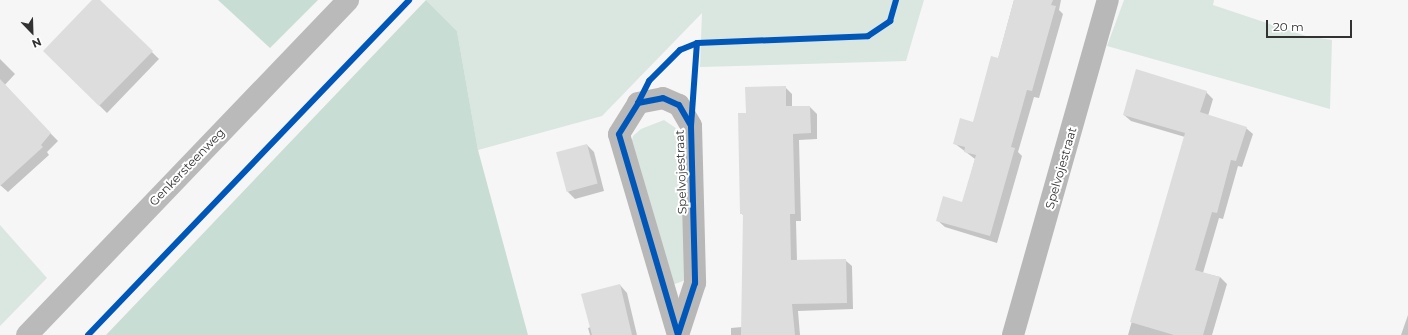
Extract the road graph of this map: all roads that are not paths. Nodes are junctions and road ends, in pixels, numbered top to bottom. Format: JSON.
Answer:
{"nodes":[{"id":1,"x":348,"y":0,"type":"edge"},
{"id":2,"x":1108,"y":0,"type":"edge"},
{"id":3,"x":27,"y":335,"type":"edge"},
{"id":4,"x":678,"y":335,"type":"edge"},
{"id":5,"x":1013,"y":335,"type":"edge"}],
"edges":[{"from":1,"to":3,"type":"main road","name":"Genkersteenweg"},
{"from":2,"to":5,"type":"street","name":"Spelvojestraat"},
{"from":4,"to":4,"type":"street","name":"Spelvojestraat"}]}
